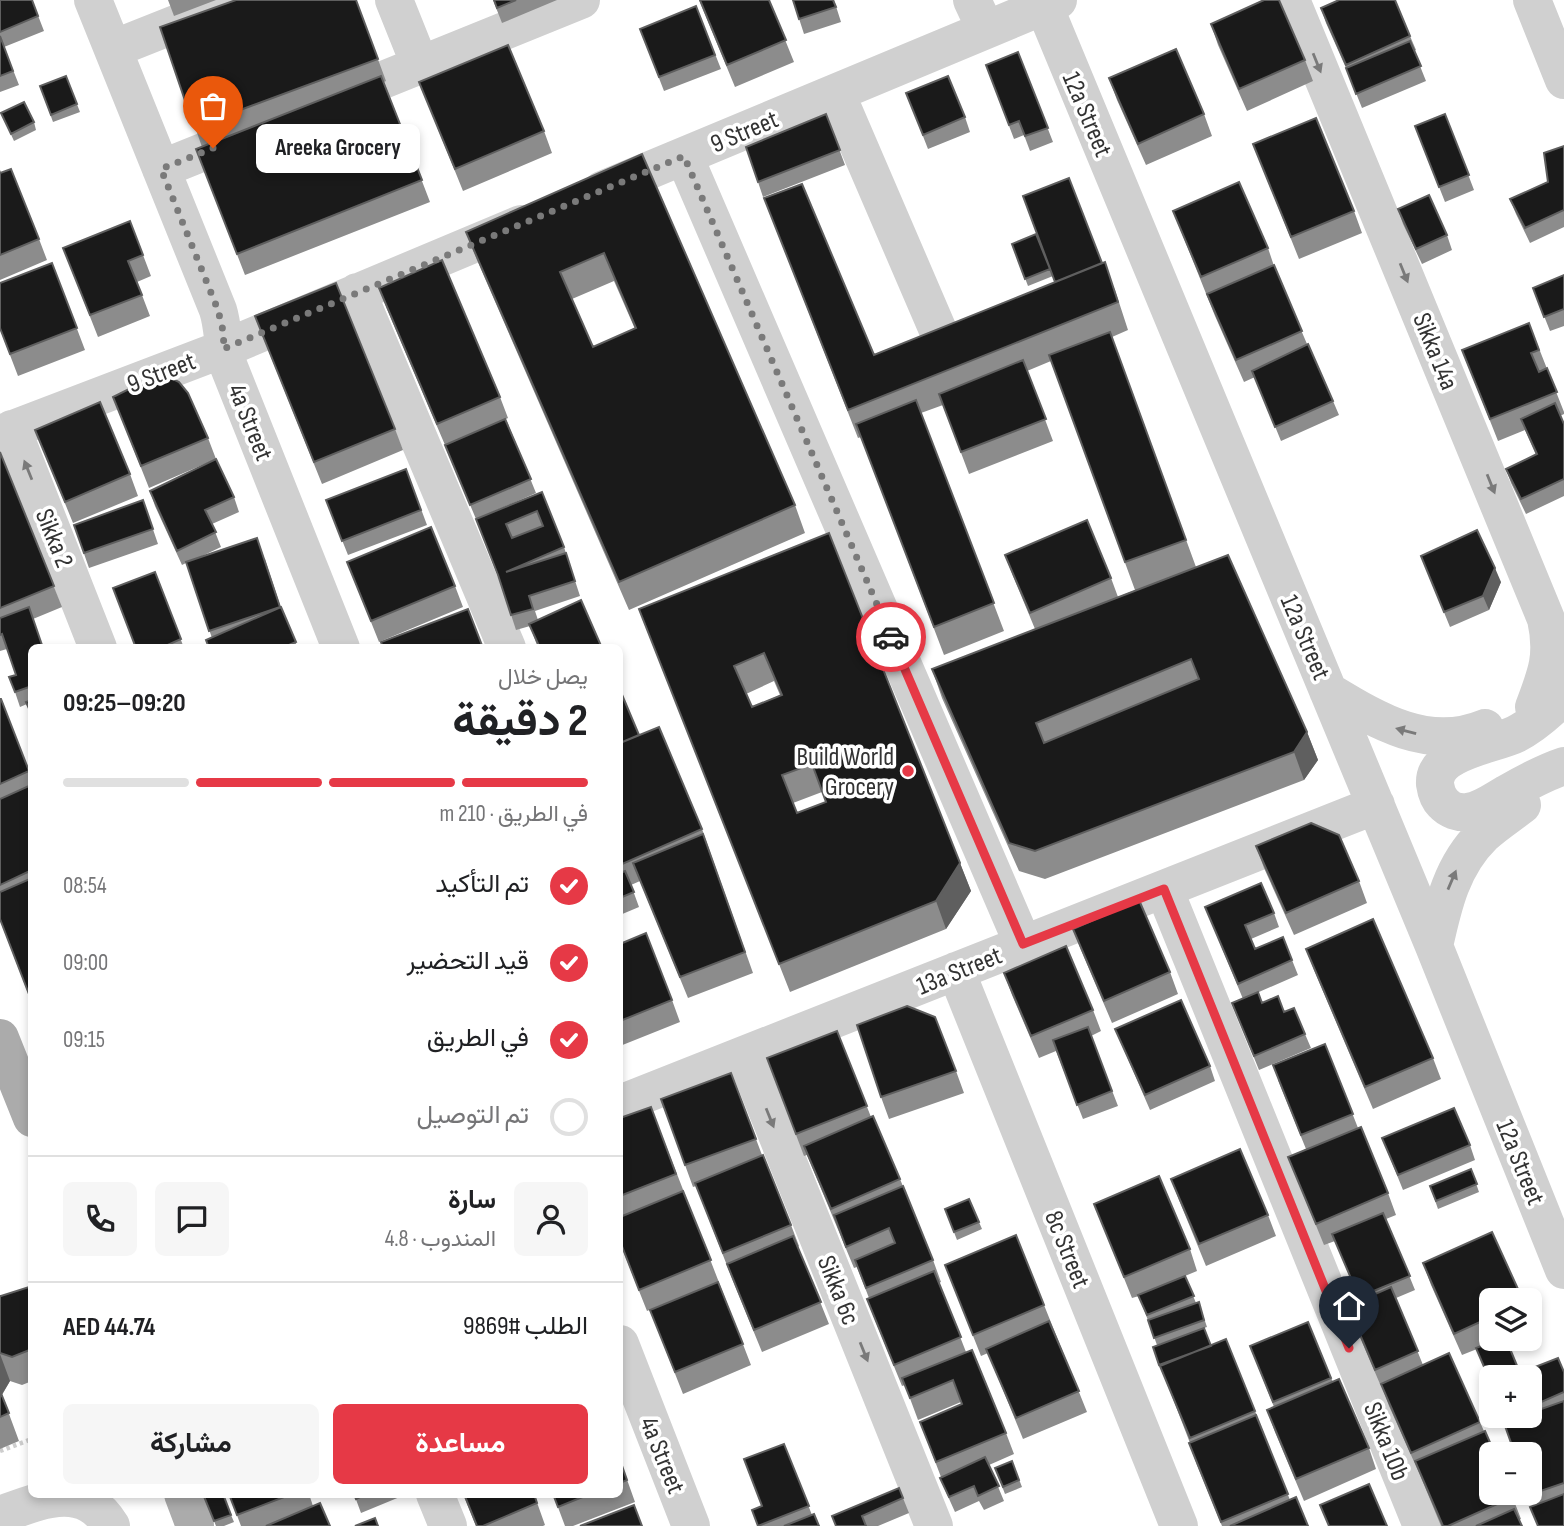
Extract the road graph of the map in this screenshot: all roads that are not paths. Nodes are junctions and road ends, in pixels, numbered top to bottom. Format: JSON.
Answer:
{"nodes":[{"id":1,"x":93,"y":0,"type":"edge"},
{"id":2,"x":236,"y":0,"type":"edge"},
{"id":3,"x":394,"y":0,"type":"edge"},
{"id":4,"x":581,"y":0,"type":"edge"},
{"id":5,"x":1291,"y":0,"type":"edge"},
{"id":6,"x":1532,"y":0,"type":"edge"},
{"id":7,"x":1051,"y":3,"type":"edge"},
{"id":8,"x":979,"y":15,"type":"edge"},
{"id":9,"x":113,"y":49,"type":"junction"},
{"id":10,"x":420,"y":65,"type":"junction"},
{"id":11,"x":1564,"y":80,"type":"edge"},
{"id":12,"x":836,"y":93,"type":"junction"},
{"id":13,"x":684,"y":156,"type":"junction"},
{"id":14,"x":161,"y":169,"type":"junction"},
{"id":15,"x":357,"y":292,"type":"junction"},
{"id":16,"x":937,"y":328,"type":"edge"},
{"id":17,"x":223,"y":349,"type":"junction"},
{"id":18,"x":6,"y":431,"type":"edge"},
{"id":19,"x":96,"y":644,"type":"edge"},
{"id":20,"x":339,"y":644,"type":"edge"},
{"id":21,"x":506,"y":644,"type":"edge"},
{"id":22,"x":1328,"y":691,"type":"junction"},
{"id":23,"x":1554,"y":699,"type":"edge"},
{"id":24,"x":1564,"y":767,"type":"edge"},
{"id":25,"x":1376,"y":805,"type":"junction"},
{"id":26,"x":1164,"y":889,"type":"junction"},
{"id":27,"x":1023,"y":944,"type":"junction"},
{"id":28,"x":1434,"y":946,"type":"junction"},
{"id":29,"x":956,"y":971,"type":"junction"},
{"id":30,"x":0,"y":1038,"type":"edge"},
{"id":31,"x":744,"y":1055,"type":"junction"},
{"id":32,"x":8,"y":1078,"type":"edge"},
{"id":33,"x":623,"y":1103,"type":"edge"},
{"id":34,"x":28,"y":1111,"type":"edge"},
{"id":35,"x":1562,"y":1259,"type":"edge"},
{"id":36,"x":623,"y":1352,"type":"edge"},
{"id":37,"x":54,"y":1498,"type":"edge"},
{"id":38,"x":68,"y":1498,"type":"edge"},
{"id":39,"x":184,"y":1498,"type":"edge"},
{"id":40,"x":437,"y":1498,"type":"edge"},
{"id":41,"x":0,"y":1516,"type":"edge"},
{"id":42,"x":111,"y":1526,"type":"edge"},
{"id":43,"x":195,"y":1526,"type":"edge"},
{"id":44,"x":448,"y":1526,"type":"edge"},
{"id":45,"x":691,"y":1526,"type":"edge"},
{"id":46,"x":934,"y":1526,"type":"edge"},
{"id":47,"x":1179,"y":1526,"type":"edge"},
{"id":48,"x":1422,"y":1526,"type":"edge"}],
"edges":[{"from":1,"to":9,"type":"street","name":"4a Street"},
{"from":2,"to":9,"type":"street"},
{"from":3,"to":10,"type":"street"},
{"from":4,"to":10,"type":"street"},
{"from":5,"to":23,"type":"street","name":"Sikka 14a","one_way":true},
{"from":6,"to":11,"type":"street"},
{"from":7,"to":8,"type":"street","name":"9 Street"},
{"from":7,"to":22,"type":"street","name":"12a Street"},
{"from":8,"to":12,"type":"street","name":"9 Street"},
{"from":9,"to":14,"type":"street","name":"4a Street"},
{"from":10,"to":14,"type":"street"},
{"from":12,"to":13,"type":"street","name":"9 Street"},
{"from":12,"to":16,"type":"street"},
{"from":13,"to":15,"type":"street","name":"9 Street"},
{"from":13,"to":27,"type":"street"},
{"from":14,"to":17,"type":"street","name":"4a Street"},
{"from":15,"to":17,"type":"street","name":"9 Street"},
{"from":15,"to":21,"type":"street"},
{"from":17,"to":18,"type":"street","name":"9 Street"},
{"from":17,"to":20,"type":"street","name":"4a Street"},
{"from":19,"to":18,"type":"street","name":"Sikka 2","one_way":true},
{"from":23,"to":22,"type":"street","one_way":true},
{"from":22,"to":25,"type":"street","name":"12a Street"},
{"from":23,"to":24,"type":"street"},
{"from":28,"to":24,"type":"street","one_way":true},
{"from":25,"to":26,"type":"street","name":"13a Street"},
{"from":25,"to":28,"type":"street","name":"12a Street"},
{"from":26,"to":27,"type":"street","name":"13a Street"},
{"from":26,"to":48,"type":"street","name":"Sikka 10b"},
{"from":27,"to":29,"type":"street","name":"13a Street"},
{"from":28,"to":35,"type":"street","name":"12a Street"},
{"from":29,"to":31,"type":"street","name":"13a Street"},
{"from":29,"to":47,"type":"street","name":"8c Street"},
{"from":30,"to":32,"type":"main road"},
{"from":31,"to":33,"type":"street","name":"13a Street"},
{"from":31,"to":46,"type":"street","name":"Sikka 6c","one_way":true},
{"from":32,"to":34,"type":"main road"},
{"from":36,"to":45,"type":"street","name":"4a Street"},
{"from":37,"to":41,"type":"street"},
{"from":38,"to":42,"type":"street"},
{"from":39,"to":43,"type":"main road"},
{"from":40,"to":44,"type":"street"}]}
